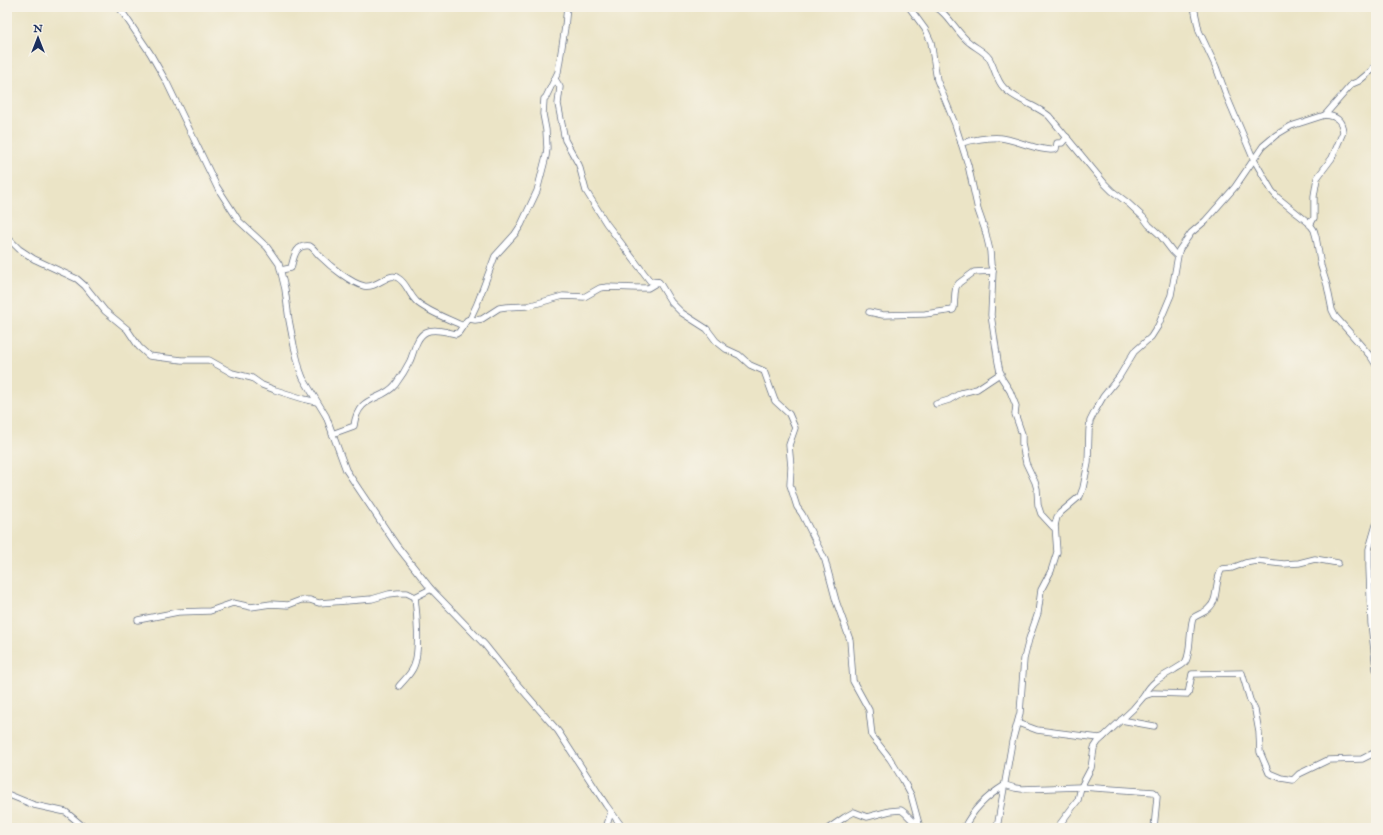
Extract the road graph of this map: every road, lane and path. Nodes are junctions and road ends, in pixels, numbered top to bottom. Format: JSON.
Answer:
{"nodes":[{"id":1,"x":119,"y":7,"type":"edge"},
{"id":2,"x":567,"y":7,"type":"edge"},
{"id":3,"x":909,"y":7,"type":"edge"},
{"id":4,"x":936,"y":7,"type":"edge"},
{"id":5,"x":1194,"y":7,"type":"edge"},
{"id":6,"x":1376,"y":64,"type":"edge"},
{"id":7,"x":555,"y":79,"type":"junction"},
{"id":8,"x":1325,"y":115,"type":"junction"},
{"id":9,"x":1067,"y":137,"type":"junction"},
{"id":10,"x":961,"y":143,"type":"junction"},
{"id":11,"x":1254,"y":158,"type":"junction"},
{"id":12,"x":1310,"y":225,"type":"junction"},
{"id":13,"x":7,"y":237,"type":"edge"},
{"id":14,"x":1179,"y":250,"type":"junction"},
{"id":15,"x":281,"y":270,"type":"junction"},
{"id":16,"x":993,"y":272,"type":"junction"},
{"id":17,"x":659,"y":282,"type":"junction"},
{"id":18,"x":869,"y":312,"type":"dead end"},
{"id":19,"x":470,"y":319,"type":"junction"},
{"id":20,"x":463,"y":326,"type":"junction"},
{"id":21,"x":1376,"y":365,"type":"edge"},
{"id":22,"x":1001,"y":373,"type":"junction"},
{"id":23,"x":317,"y":402,"type":"junction"},
{"id":24,"x":936,"y":404,"type":"dead end"},
{"id":25,"x":332,"y":434,"type":"junction"},
{"id":26,"x":1055,"y":525,"type":"junction"},
{"id":27,"x":1376,"y":525,"type":"edge"},
{"id":28,"x":1376,"y":541,"type":"edge"},
{"id":29,"x":1369,"y":549,"type":"junction"},
{"id":30,"x":1338,"y":563,"type":"dead end"},
{"id":31,"x":431,"y":589,"type":"junction"},
{"id":32,"x":415,"y":597,"type":"junction"},
{"id":33,"x":138,"y":620,"type":"dead end"},
{"id":34,"x":1376,"y":669,"type":"edge"},
{"id":35,"x":399,"y":686,"type":"dead end"},
{"id":36,"x":1144,"y":696,"type":"junction"},
{"id":37,"x":1121,"y":720,"type":"junction"},
{"id":38,"x":1018,"y":723,"type":"junction"},
{"id":39,"x":1154,"y":726,"type":"dead end"},
{"id":40,"x":1103,"y":737,"type":"junction"},
{"id":41,"x":1376,"y":752,"type":"edge"},
{"id":42,"x":1005,"y":785,"type":"junction"},
{"id":43,"x":1081,"y":787,"type":"junction"},
{"id":44,"x":7,"y":794,"type":"edge"},
{"id":45,"x":611,"y":812,"type":"junction"},
{"id":46,"x":85,"y":828,"type":"edge"},
{"id":47,"x":606,"y":828,"type":"edge"},
{"id":48,"x":623,"y":828,"type":"edge"},
{"id":49,"x":829,"y":828,"type":"edge"},
{"id":50,"x":920,"y":828,"type":"edge"},
{"id":51,"x":964,"y":828,"type":"edge"},
{"id":52,"x":997,"y":828,"type":"edge"},
{"id":53,"x":1057,"y":828,"type":"edge"},
{"id":54,"x":1154,"y":828,"type":"edge"}],
"edges":[{"from":1,"to":15,"type":"street"},
{"from":2,"to":7,"type":"street"},
{"from":3,"to":10,"type":"street"},
{"from":4,"to":9,"type":"street"},
{"from":5,"to":11,"type":"street"},
{"from":6,"to":8,"type":"street"},
{"from":7,"to":17,"type":"street"},
{"from":7,"to":19,"type":"street"},
{"from":8,"to":11,"type":"street"},
{"from":8,"to":12,"type":"street"},
{"from":9,"to":10,"type":"street"},
{"from":9,"to":14,"type":"street"},
{"from":10,"to":16,"type":"street"},
{"from":11,"to":12,"type":"street"},
{"from":11,"to":14,"type":"street"},
{"from":12,"to":21,"type":"street"},
{"from":13,"to":23,"type":"street"},
{"from":14,"to":26,"type":"street"},
{"from":15,"to":20,"type":"street"},
{"from":15,"to":23,"type":"street"},
{"from":16,"to":18,"type":"street"},
{"from":16,"to":22,"type":"street"},
{"from":17,"to":19,"type":"street"},
{"from":17,"to":50,"type":"street"},
{"from":19,"to":20,"type":"street"},
{"from":20,"to":25,"type":"street"},
{"from":22,"to":24,"type":"street"},
{"from":22,"to":26,"type":"street"},
{"from":23,"to":25,"type":"street"},
{"from":25,"to":31,"type":"street"},
{"from":26,"to":38,"type":"street"},
{"from":27,"to":29,"type":"street"},
{"from":28,"to":29,"type":"street"},
{"from":29,"to":34,"type":"street"},
{"from":30,"to":36,"type":"street"},
{"from":31,"to":32,"type":"street"},
{"from":31,"to":45,"type":"street"},
{"from":32,"to":33,"type":"street"},
{"from":32,"to":35,"type":"street"},
{"from":36,"to":37,"type":"street"},
{"from":36,"to":41,"type":"street"},
{"from":37,"to":39,"type":"street"},
{"from":37,"to":40,"type":"street"},
{"from":38,"to":40,"type":"street"},
{"from":38,"to":42,"type":"street"},
{"from":40,"to":43,"type":"street"},
{"from":42,"to":43,"type":"street"},
{"from":42,"to":51,"type":"street"},
{"from":42,"to":52,"type":"street"},
{"from":43,"to":53,"type":"street"},
{"from":43,"to":54,"type":"street"},
{"from":44,"to":46,"type":"street"},
{"from":45,"to":47,"type":"street"},
{"from":45,"to":48,"type":"street"},
{"from":49,"to":50,"type":"street"}]}
